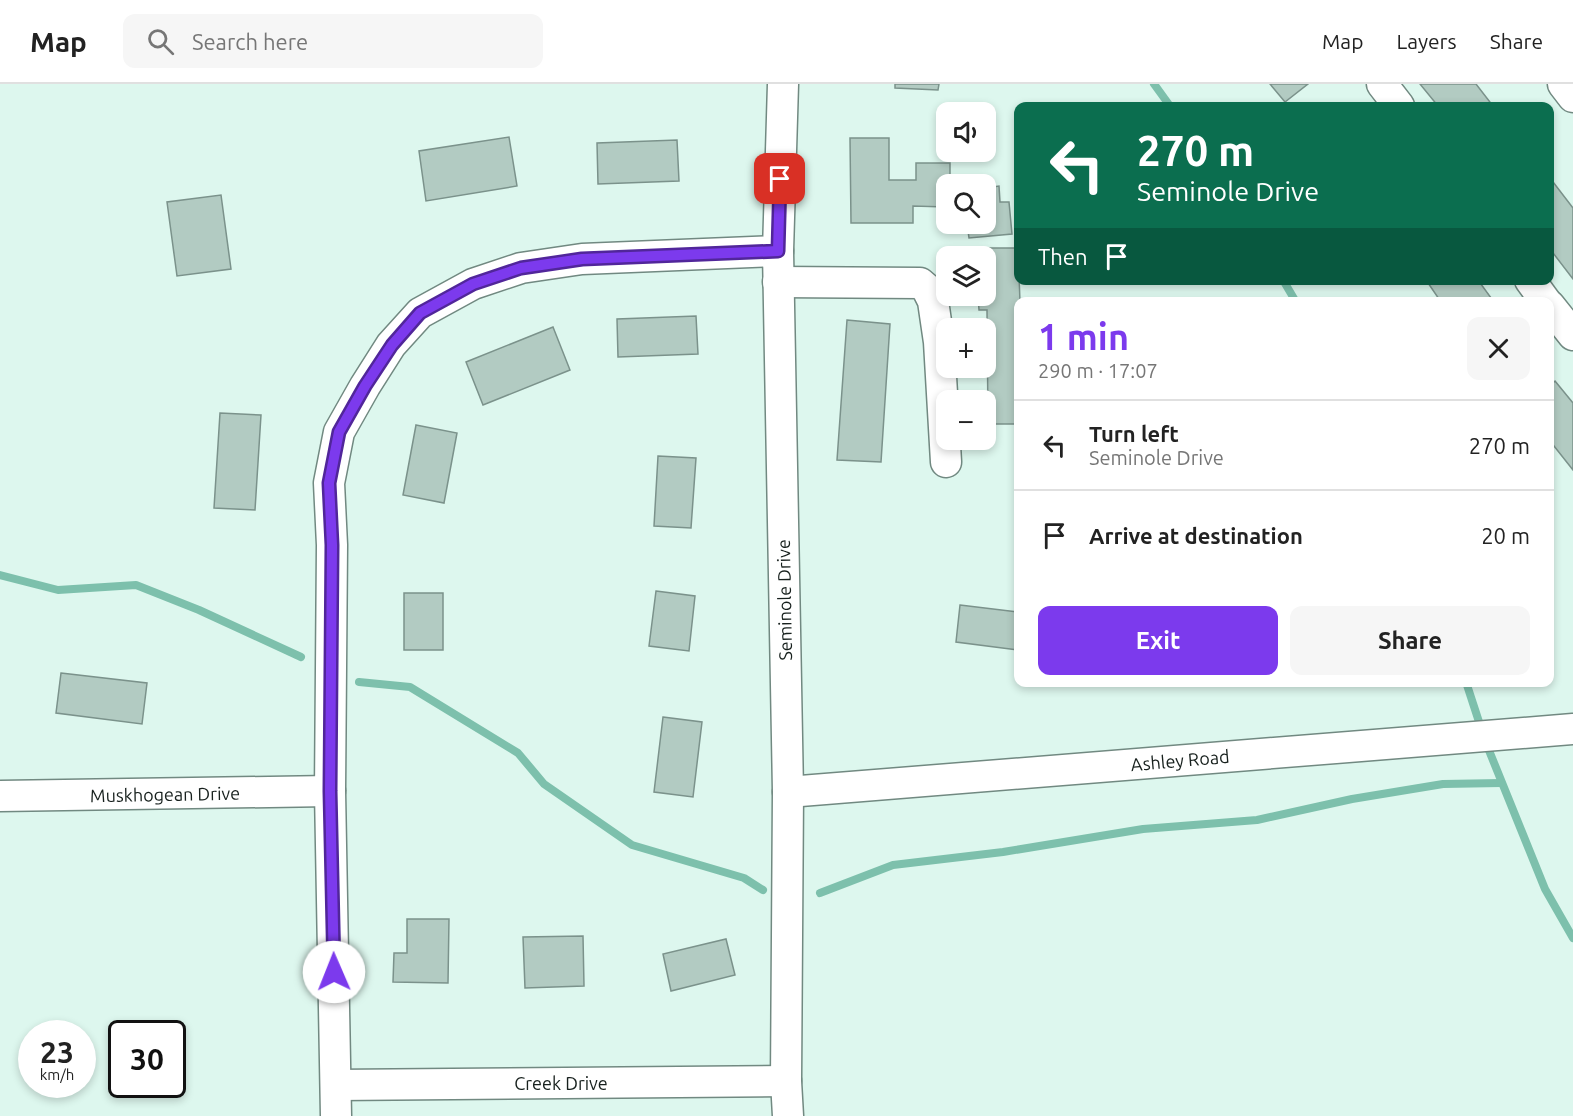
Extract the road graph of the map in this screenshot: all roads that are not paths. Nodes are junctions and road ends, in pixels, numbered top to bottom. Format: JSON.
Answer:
{"nodes":[{"id":1,"x":783,"y":84,"type":"edge"},
{"id":2,"x":1382,"y":84,"type":"edge"},
{"id":3,"x":1563,"y":84,"type":"edge"},
{"id":4,"x":1573,"y":97,"type":"edge"},
{"id":5,"x":1396,"y":102,"type":"edge"},
{"id":6,"x":778,"y":251,"type":"junction"},
{"id":7,"x":778,"y":282,"type":"junction"},
{"id":8,"x":1554,"y":311,"type":"edge"},
{"id":9,"x":1573,"y":335,"type":"edge"},
{"id":10,"x":946,"y":462,"type":"dead end"},
{"id":11,"x":1573,"y":729,"type":"edge"},
{"id":12,"x":330,"y":791,"type":"junction"},
{"id":13,"x":788,"y":792,"type":"junction"},
{"id":14,"x":0,"y":796,"type":"edge"},
{"id":15,"x":786,"y":1081,"type":"junction"},
{"id":16,"x":336,"y":1085,"type":"junction"},
{"id":17,"x":336,"y":1116,"type":"edge"},
{"id":18,"x":788,"y":1116,"type":"edge"}],
"edges":[{"from":1,"to":6,"type":"street","name":"Seminole Drive"},
{"from":2,"to":5,"type":"street"},
{"from":3,"to":4,"type":"street"},
{"from":6,"to":7,"type":"street","name":"Seminole Drive"},
{"from":6,"to":12,"type":"street"},
{"from":7,"to":10,"type":"street"},
{"from":7,"to":13,"type":"street","name":"Seminole Drive"},
{"from":8,"to":9,"type":"street"},
{"from":11,"to":13,"type":"street","name":"Ashley Road"},
{"from":12,"to":14,"type":"street","name":"Muskhogean Drive"},
{"from":12,"to":16,"type":"street"},
{"from":13,"to":15,"type":"street","name":"Seminole Drive"},
{"from":15,"to":16,"type":"street","name":"Creek Drive"},
{"from":15,"to":18,"type":"street","name":"Seminole Drive"},
{"from":16,"to":17,"type":"street"}]}
